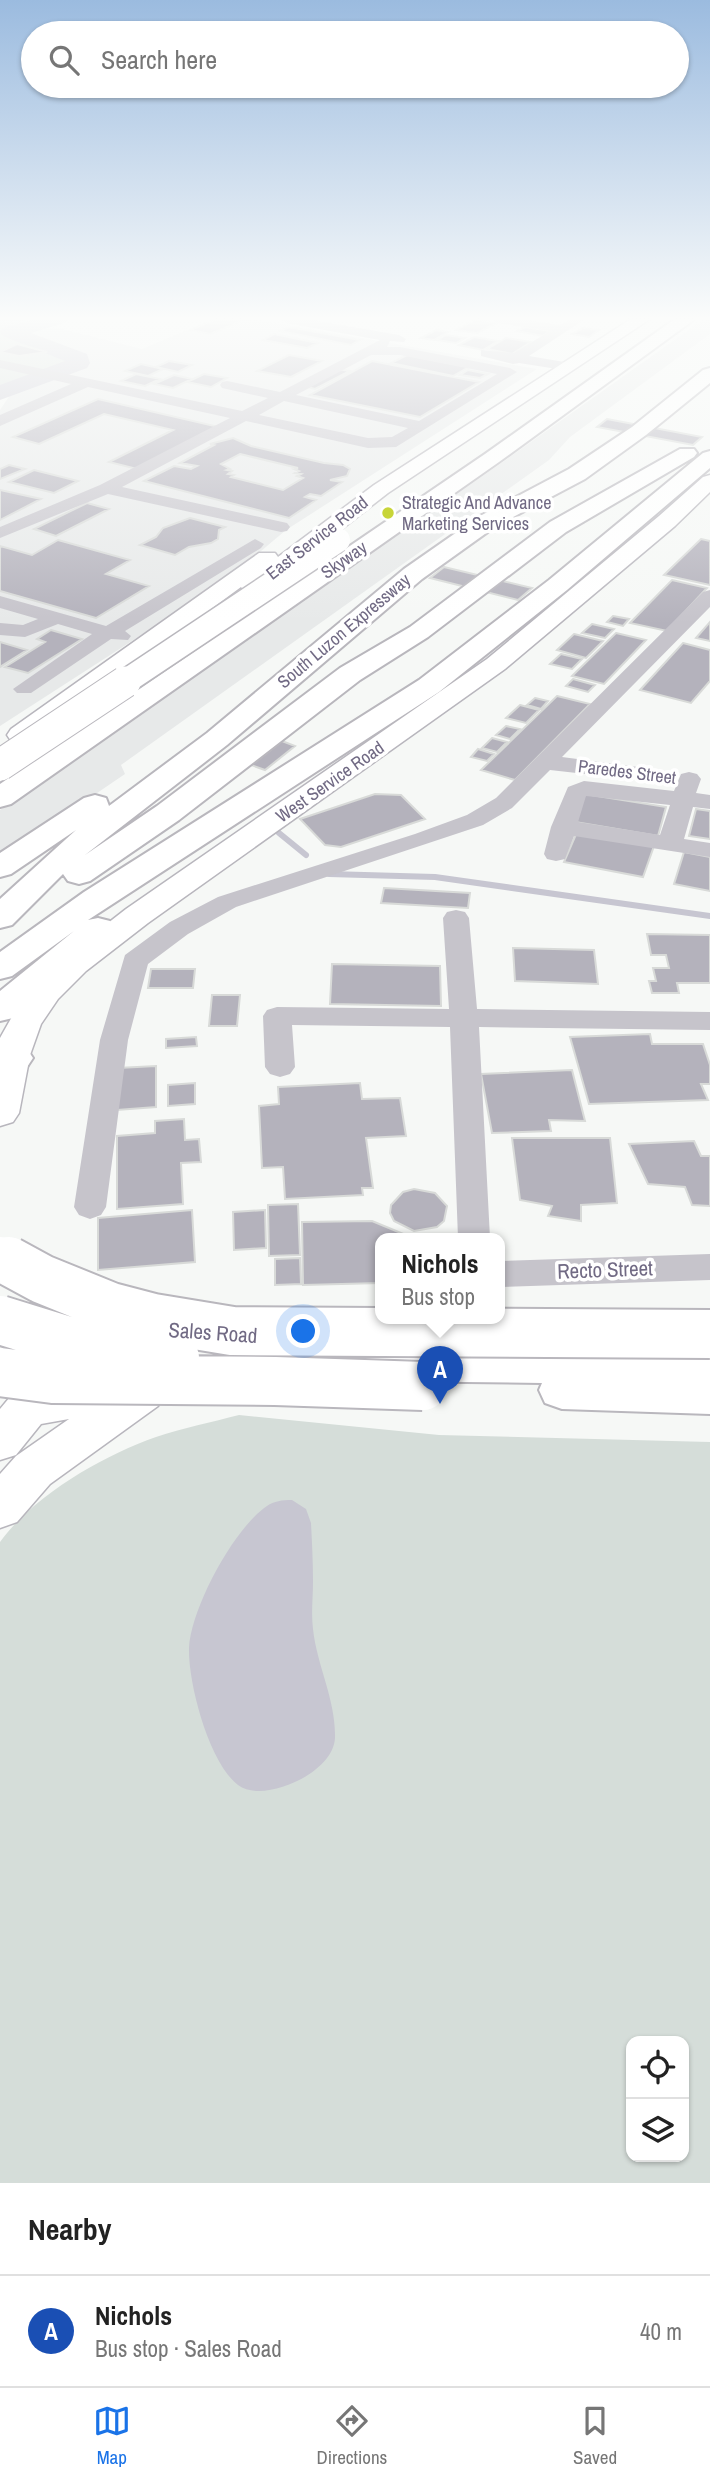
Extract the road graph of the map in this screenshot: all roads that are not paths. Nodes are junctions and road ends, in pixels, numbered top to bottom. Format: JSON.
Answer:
{"nodes":[{"id":1,"x":239,"y":421,"type":"edge"},
{"id":2,"x":270,"y":421,"type":"edge"},
{"id":3,"x":363,"y":421,"type":"edge"},
{"id":4,"x":463,"y":421,"type":"edge"},
{"id":5,"x":475,"y":421,"type":"edge"},
{"id":6,"x":479,"y":421,"type":"edge"},
{"id":7,"x":544,"y":421,"type":"edge"},
{"id":8,"x":651,"y":421,"type":"edge"},
{"id":9,"x":710,"y":433,"type":"edge"},
{"id":10,"x":442,"y":442,"type":"junction"},
{"id":11,"x":710,"y":457,"type":"edge"},
{"id":12,"x":710,"y":481,"type":"edge"},
{"id":13,"x":106,"y":489,"type":"junction"},
{"id":14,"x":0,"y":533,"type":"edge"},
{"id":15,"x":291,"y":538,"type":"junction"},
{"id":16,"x":338,"y":540,"type":"junction"},
{"id":17,"x":255,"y":544,"type":"dead end"},
{"id":18,"x":710,"y":596,"type":"edge"},
{"id":19,"x":0,"y":602,"type":"edge"},
{"id":20,"x":57,"y":618,"type":"junction"},
{"id":21,"x":0,"y":629,"type":"edge"},
{"id":22,"x":109,"y":632,"type":"junction"},
{"id":23,"x":149,"y":644,"type":"junction"},
{"id":24,"x":23,"y":689,"type":"dead end"},
{"id":25,"x":250,"y":710,"type":"junction"},
{"id":26,"x":111,"y":723,"type":"junction"},
{"id":27,"x":0,"y":734,"type":"edge"},
{"id":28,"x":0,"y":750,"type":"edge"},
{"id":29,"x":544,"y":762,"type":"junction"},
{"id":30,"x":0,"y":768,"type":"edge"},
{"id":31,"x":287,"y":775,"type":"junction"},
{"id":32,"x":694,"y":786,"type":"edge"},
{"id":33,"x":0,"y":798,"type":"edge"},
{"id":34,"x":710,"y":802,"type":"edge"},
{"id":35,"x":0,"y":808,"type":"edge"},
{"id":36,"x":563,"y":827,"type":"junction"},
{"id":37,"x":670,"y":844,"type":"junction"},
{"id":38,"x":710,"y":850,"type":"edge"},
{"id":39,"x":556,"y":854,"type":"dead end"},
{"id":40,"x":0,"y":867,"type":"edge"},
{"id":41,"x":0,"y":918,"type":"edge"},
{"id":42,"x":456,"y":918,"type":"dead end"},
{"id":43,"x":0,"y":929,"type":"edge"},
{"id":44,"x":0,"y":968,"type":"edge"},
{"id":45,"x":0,"y":1010,"type":"edge"},
{"id":46,"x":464,"y":1018,"type":"junction"},
{"id":47,"x":710,"y":1021,"type":"edge"},
{"id":48,"x":7,"y":1058,"type":"edge"},
{"id":49,"x":280,"y":1067,"type":"dead end"},
{"id":50,"x":0,"y":1113,"type":"edge"},
{"id":51,"x":90,"y":1207,"type":"dead end"},
{"id":52,"x":474,"y":1233,"type":"edge"},
{"id":53,"x":0,"y":1253,"type":"edge"},
{"id":54,"x":710,"y":1267,"type":"edge"},
{"id":55,"x":505,"y":1274,"type":"edge"},
{"id":56,"x":3,"y":1309,"type":"edge"},
{"id":57,"x":165,"y":1330,"type":"junction"},
{"id":58,"x":710,"y":1335,"type":"edge"},
{"id":59,"x":710,"y":1347,"type":"edge"},
{"id":60,"x":710,"y":1366,"type":"edge"},
{"id":61,"x":0,"y":1372,"type":"edge"},
{"id":62,"x":710,"y":1382,"type":"edge"},
{"id":63,"x":149,"y":1388,"type":"junction"},
{"id":64,"x":710,"y":1395,"type":"edge"},
{"id":65,"x":9,"y":1429,"type":"edge"},
{"id":66,"x":0,"y":1507,"type":"edge"}],
"edges":[{"from":1,"to":13,"type":"street"},
{"from":2,"to":10,"type":"street"},
{"from":3,"to":10,"type":"street"},
{"from":4,"to":10,"type":"street"},
{"from":5,"to":10,"type":"main road","name":"East Service Road"},
{"from":6,"to":10,"type":"highway","name":"Skyway"},
{"from":7,"to":26,"type":"highway","name":"Skyway"},
{"from":8,"to":25,"type":"highway","name":"South Luzon Expressway"},
{"from":9,"to":43,"type":"highway","name":"South Luzon Expressway"},
{"from":10,"to":15,"type":"main road","name":"East Service Road"},
{"from":10,"to":16,"type":"highway","name":"Skyway"},
{"from":11,"to":31,"type":"highway"},
{"from":12,"to":48,"type":"main road","name":"West Service Road"},
{"from":13,"to":14,"type":"street"},
{"from":13,"to":15,"type":"street"},
{"from":15,"to":23,"type":"main road","name":"East Service Road"},
{"from":15,"to":30,"type":"main road","name":"East Service Road"},
{"from":16,"to":27,"type":"highway","bridge":true},
{"from":16,"to":30,"type":"highway","name":"Skyway","bridge":true},
{"from":17,"to":22,"type":"street"},
{"from":18,"to":29,"type":"street"},
{"from":19,"to":20,"type":"street"},
{"from":20,"to":21,"type":"street"},
{"from":20,"to":22,"type":"street"},
{"from":22,"to":23,"type":"street"},
{"from":22,"to":24,"type":"street"},
{"from":23,"to":28,"type":"main road","name":"East Service Road"},
{"from":25,"to":40,"type":"highway"},
{"from":25,"to":41,"type":"highway","name":"South Luzon Expressway"},
{"from":26,"to":33,"type":"highway","name":"Skyway"},
{"from":26,"to":35,"type":"highway"},
{"from":29,"to":32,"type":"street","name":"Paredes Street"},
{"from":29,"to":51,"type":"street"},
{"from":31,"to":44,"type":"highway"},
{"from":31,"to":45,"type":"highway"},
{"from":32,"to":34,"type":"street"},
{"from":32,"to":36,"type":"street"},
{"from":32,"to":37,"type":"street"},
{"from":36,"to":37,"type":"street"},
{"from":36,"to":39,"type":"street"},
{"from":37,"to":38,"type":"street"},
{"from":42,"to":46,"type":"street"},
{"from":46,"to":47,"type":"street"},
{"from":46,"to":49,"type":"street"},
{"from":46,"to":52,"type":"street"},
{"from":48,"to":50,"type":"main road","name":"West Service Road"},
{"from":53,"to":57,"type":"main road"},
{"from":53,"to":58,"type":"highway","bridge":true},
{"from":54,"to":55,"type":"street","name":"Recto Street"},
{"from":56,"to":57,"type":"main road","name":"Sales Road"},
{"from":56,"to":59,"type":"highway"},
{"from":56,"to":60,"type":"highway","bridge":true},
{"from":56,"to":65,"type":"main road"},
{"from":57,"to":58,"type":"main road","name":"Sales Road"},
{"from":61,"to":64,"type":"highway","bridge":true},
{"from":62,"to":63,"type":"main road"},
{"from":63,"to":65,"type":"main road"},
{"from":63,"to":66,"type":"main road"}]}
